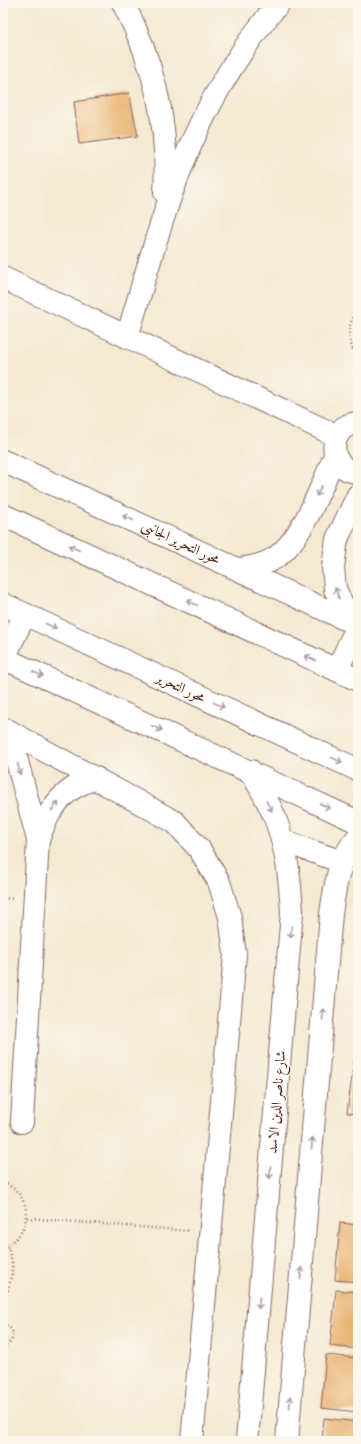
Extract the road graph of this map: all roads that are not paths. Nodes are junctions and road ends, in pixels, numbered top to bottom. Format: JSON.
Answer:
{"nodes":[{"id":1,"x":123,"y":3,"type":"edge"},
{"id":2,"x":279,"y":3,"type":"edge"},
{"id":3,"x":164,"y":216,"type":"junction"},
{"id":4,"x":3,"y":278,"type":"edge"},
{"id":5,"x":127,"y":337,"type":"junction"},
{"id":6,"x":358,"y":423,"type":"edge"},
{"id":7,"x":336,"y":446,"type":"junction"},
{"id":8,"x":3,"y":461,"type":"edge"},
{"id":9,"x":358,"y":472,"type":"edge"},
{"id":10,"x":358,"y":495,"type":"edge"},
{"id":11,"x":3,"y":515,"type":"edge"},
{"id":12,"x":240,"y":569,"type":"junction"},
{"id":13,"x":3,"y":604,"type":"edge"},
{"id":14,"x":25,"y":614,"type":"junction"},
{"id":15,"x":358,"y":625,"type":"edge"},
{"id":16,"x":3,"y":658,"type":"edge"},
{"id":17,"x":337,"y":670,"type":"junction"},
{"id":18,"x":358,"y":680,"type":"edge"},
{"id":19,"x":6,"y":730,"type":"edge"},
{"id":20,"x":358,"y":770,"type":"edge"},
{"id":21,"x":251,"y":771,"type":"junction"},
{"id":22,"x":96,"y":778,"type":"junction"},
{"id":23,"x":358,"y":822,"type":"edge"},
{"id":24,"x":358,"y":837,"type":"edge"},
{"id":25,"x":38,"y":840,"type":"junction"},
{"id":26,"x":283,"y":841,"type":"junction"},
{"id":27,"x":342,"y":862,"type":"junction"},
{"id":28,"x":22,"y":1122,"type":"dead end"},
{"id":29,"x":192,"y":1441,"type":"edge"},
{"id":30,"x":247,"y":1441,"type":"edge"},
{"id":31,"x":287,"y":1441,"type":"edge"}],
"edges":[{"from":1,"to":3,"type":"street"},
{"from":2,"to":3,"type":"street"},
{"from":3,"to":5,"type":"street"},
{"from":4,"to":5,"type":"street"},
{"from":5,"to":7,"type":"street"},
{"from":6,"to":7,"type":"street"},
{"from":7,"to":9,"type":"street"},
{"from":7,"to":12,"type":"street","one_way":true},
{"from":12,"to":8,"type":"street","name":"محور التحرير الجانبى","one_way":true},
{"from":15,"to":10,"type":"street","one_way":true},
{"from":17,"to":11,"type":"street","one_way":true},
{"from":12,"to":15,"type":"street","name":"محور التحرير الجانبى"},
{"from":13,"to":14,"type":"street","name":"محور التحرير"},
{"from":14,"to":16,"type":"street"},
{"from":14,"to":20,"type":"street","name":"محور التحرير","one_way":true},
{"from":15,"to":17,"type":"street"},
{"from":16,"to":21,"type":"street","one_way":true},
{"from":17,"to":18,"type":"street"},
{"from":19,"to":22,"type":"street"},
{"from":19,"to":25,"type":"street","one_way":true},
{"from":21,"to":23,"type":"street","one_way":true},
{"from":21,"to":26,"type":"street","name":"شارع ناصر الدين الاسد","one_way":true},
{"from":25,"to":22,"type":"street","one_way":true},
{"from":22,"to":29,"type":"street"},
{"from":24,"to":27,"type":"street"},
{"from":25,"to":28,"type":"street"},
{"from":26,"to":27,"type":"street"},
{"from":26,"to":30,"type":"street","name":"شارع ناصر الدين الاسد","one_way":true},
{"from":31,"to":27,"type":"street","one_way":true}]}
